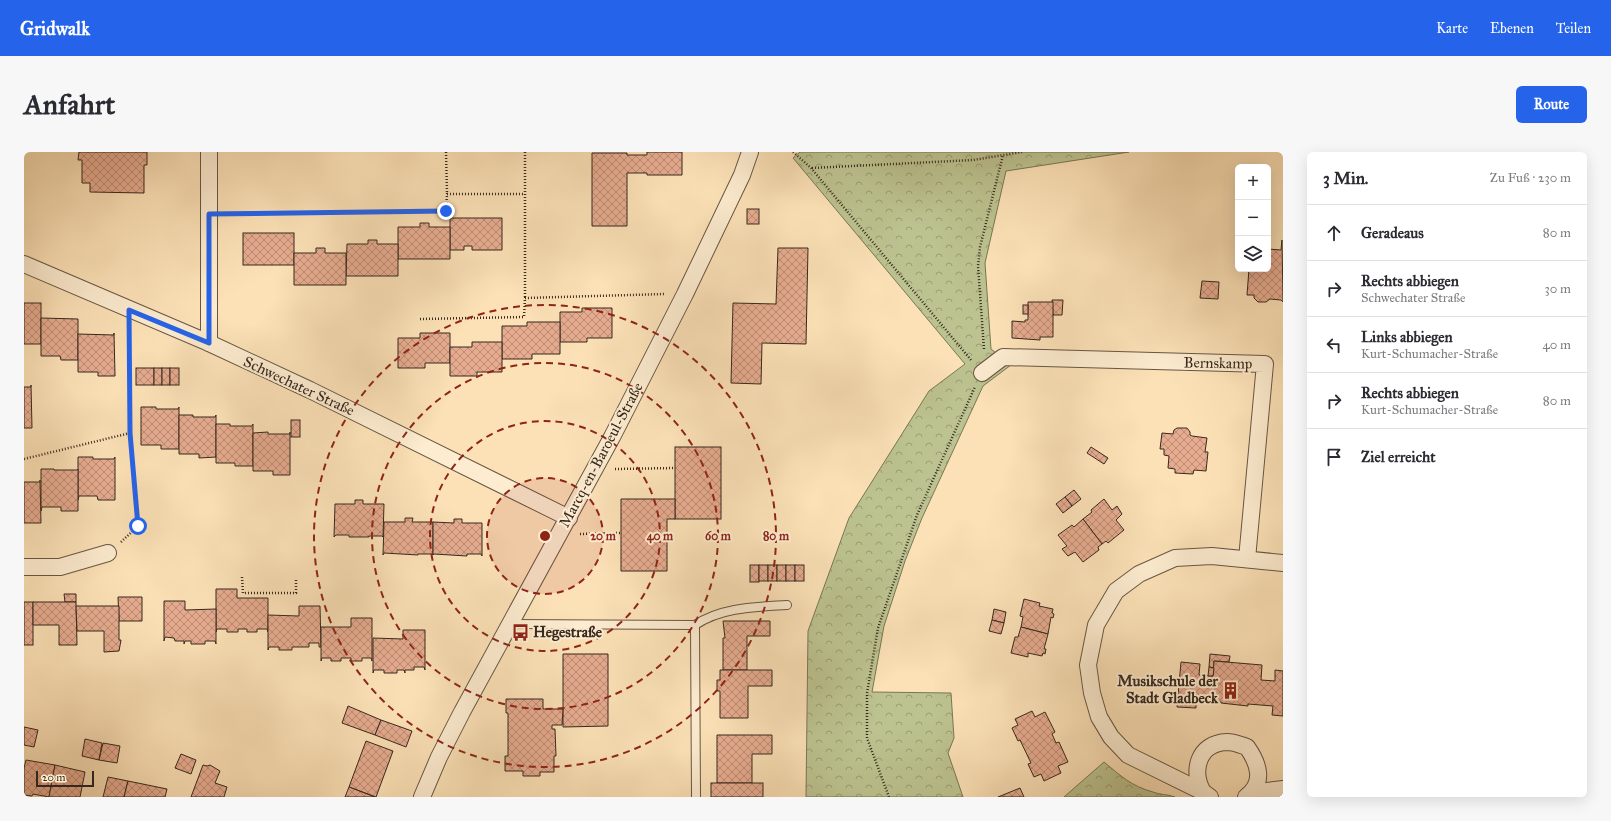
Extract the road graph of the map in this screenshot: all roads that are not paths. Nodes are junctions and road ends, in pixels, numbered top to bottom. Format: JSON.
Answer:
{"nodes":[{"id":1,"x":209,"y":152,"type":"edge"},
{"id":2,"x":750,"y":152,"type":"edge"},
{"id":3,"x":24,"y":264,"type":"edge"},
{"id":4,"x":209,"y":343,"type":"junction"},
{"id":5,"x":984,"y":371,"type":"road end"},
{"id":6,"x":569,"y":518,"type":"junction"},
{"id":7,"x":108,"y":553,"type":"road end"},
{"id":8,"x":1247,"y":559,"type":"junction"},
{"id":9,"x":1283,"y":563,"type":"edge"},
{"id":10,"x":24,"y":567,"type":"edge"},
{"id":11,"x":787,"y":605,"type":"dead end"},
{"id":12,"x":510,"y":624,"type":"junction"},
{"id":13,"x":695,"y":625,"type":"junction"},
{"id":14,"x":1283,"y":789,"type":"edge"},
{"id":15,"x":1207,"y":795,"type":"edge"},
{"id":16,"x":1249,"y":795,"type":"edge"},
{"id":17,"x":422,"y":797,"type":"edge"},
{"id":18,"x":696,"y":797,"type":"edge"}],
"edges":[{"from":1,"to":4,"type":"street"},
{"from":2,"to":6,"type":"street","name":"Marcq-en-Baroeul-Straße"},
{"from":3,"to":4,"type":"street","name":"Schwechater Straße"},
{"from":4,"to":6,"type":"street","name":"Schwechater Straße"},
{"from":5,"to":8,"type":"street","name":"Bernskamp"},
{"from":6,"to":12,"type":"street","name":"Marcq-en-Baroeul-Straße"},
{"from":7,"to":10,"type":"street"},
{"from":8,"to":9,"type":"street"},
{"from":8,"to":15,"type":"street"},
{"from":11,"to":13,"type":"lane"},
{"from":12,"to":13,"type":"lane"},
{"from":12,"to":17,"type":"street","name":"Marcq-en-Baroeul-Straße"},
{"from":13,"to":18,"type":"lane"},
{"from":14,"to":16,"type":"street"},
{"from":15,"to":16,"type":"street"}]}
